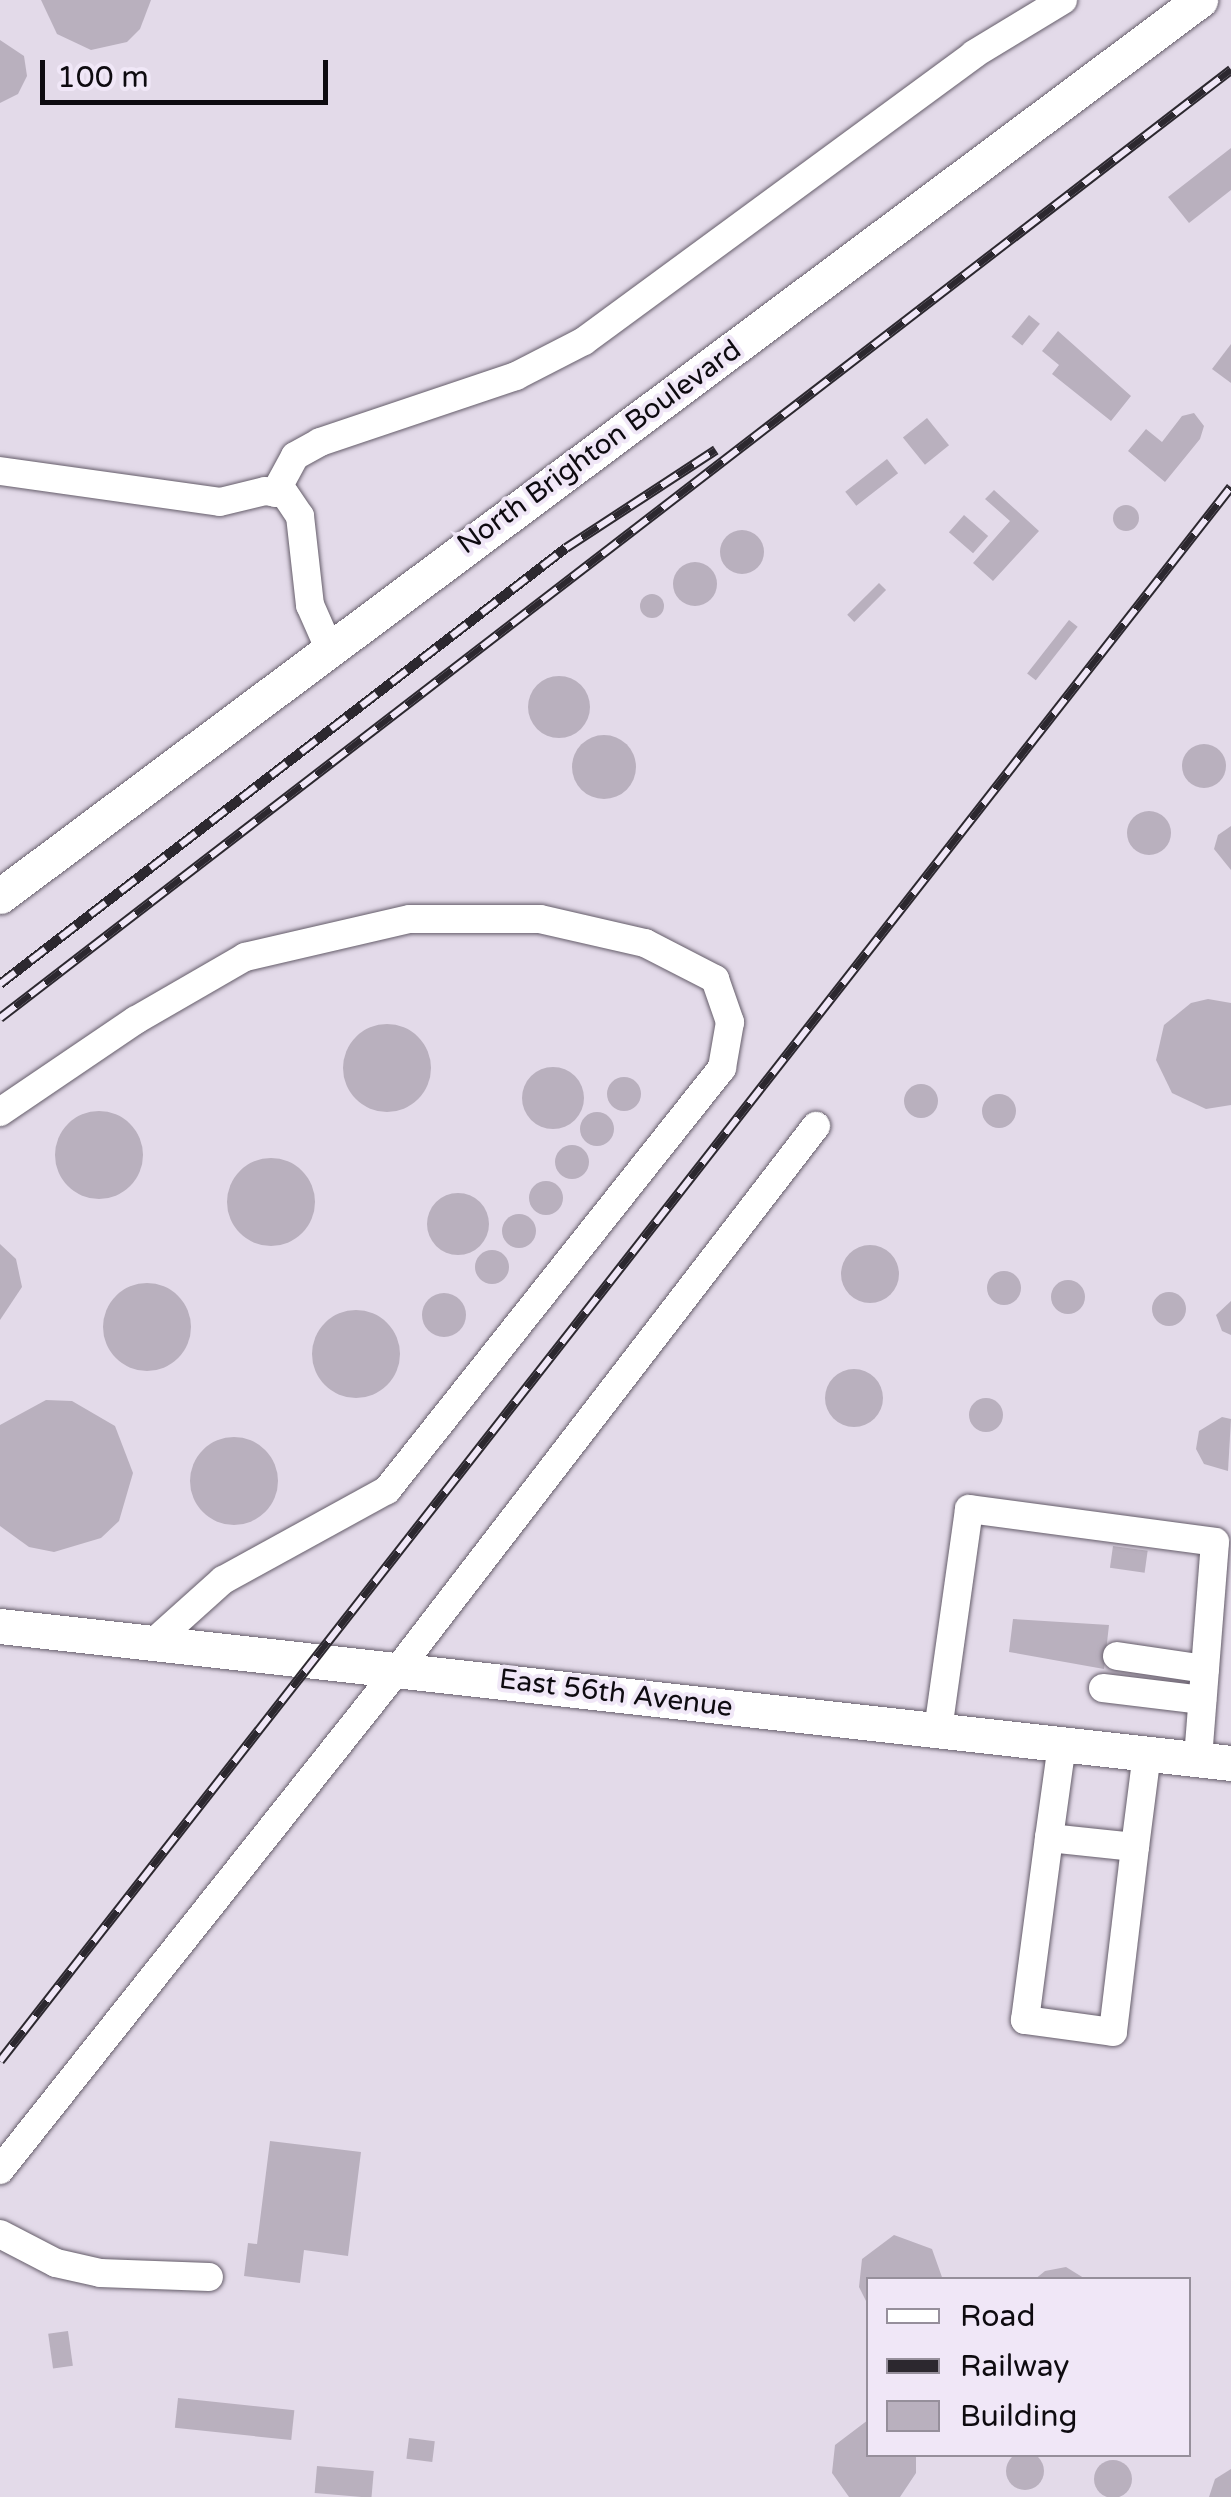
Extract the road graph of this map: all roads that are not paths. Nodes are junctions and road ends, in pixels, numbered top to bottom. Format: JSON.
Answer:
{"nodes":[{"id":1,"x":1063,"y":0,"type":"edge"},
{"id":2,"x":1200,"y":0,"type":"edge"},
{"id":3,"x":0,"y":471,"type":"edge"},
{"id":4,"x":275,"y":493,"type":"junction"},
{"id":5,"x":329,"y":648,"type":"junction"},
{"id":6,"x":0,"y":896,"type":"edge"},
{"id":7,"x":0,"y":1112,"type":"edge"},
{"id":8,"x":816,"y":1126,"type":"dead end"},
{"id":9,"x":0,"y":1626,"type":"edge"},
{"id":10,"x":154,"y":1642,"type":"junction"},
{"id":11,"x":1116,"y":1656,"type":"dead end"},
{"id":12,"x":399,"y":1668,"type":"junction"},
{"id":13,"x":1205,"y":1669,"type":"junction"},
{"id":14,"x":1104,"y":1688,"type":"dead end"},
{"id":15,"x":1202,"y":1700,"type":"junction"},
{"id":16,"x":938,"y":1730,"type":"junction"},
{"id":17,"x":1062,"y":1744,"type":"junction"},
{"id":18,"x":1146,"y":1753,"type":"junction"},
{"id":19,"x":1214,"y":1761,"type":"edge"},
{"id":20,"x":1049,"y":1838,"type":"junction"},
{"id":21,"x":1135,"y":1847,"type":"junction"},
{"id":22,"x":0,"y":2170,"type":"edge"},
{"id":23,"x":0,"y":2234,"type":"edge"},
{"id":24,"x":209,"y":2276,"type":"dead end"}],
"edges":[{"from":1,"to":4,"type":"street"},
{"from":2,"to":5,"type":"main road","name":"North Brighton Boulevard"},
{"from":3,"to":4,"type":"street"},
{"from":4,"to":5,"type":"street"},
{"from":5,"to":6,"type":"main road","name":"North Brighton Boulevard"},
{"from":7,"to":10,"type":"street"},
{"from":8,"to":12,"type":"street"},
{"from":9,"to":10,"type":"main road","name":"East 56th Avenue"},
{"from":10,"to":12,"type":"main road","name":"East 56th Avenue"},
{"from":11,"to":13,"type":"street"},
{"from":12,"to":16,"type":"main road","name":"East 56th Avenue"},
{"from":12,"to":22,"type":"street"},
{"from":13,"to":15,"type":"street"},
{"from":13,"to":16,"type":"street"},
{"from":14,"to":15,"type":"street"},
{"from":15,"to":19,"type":"street"},
{"from":16,"to":17,"type":"main road","name":"East 56th Avenue"},
{"from":17,"to":18,"type":"main road","name":"East 56th Avenue"},
{"from":17,"to":20,"type":"street"},
{"from":18,"to":19,"type":"main road","name":"East 56th Avenue"},
{"from":18,"to":21,"type":"street"},
{"from":20,"to":21,"type":"street"},
{"from":20,"to":21,"type":"street"},
{"from":23,"to":24,"type":"street"}]}
